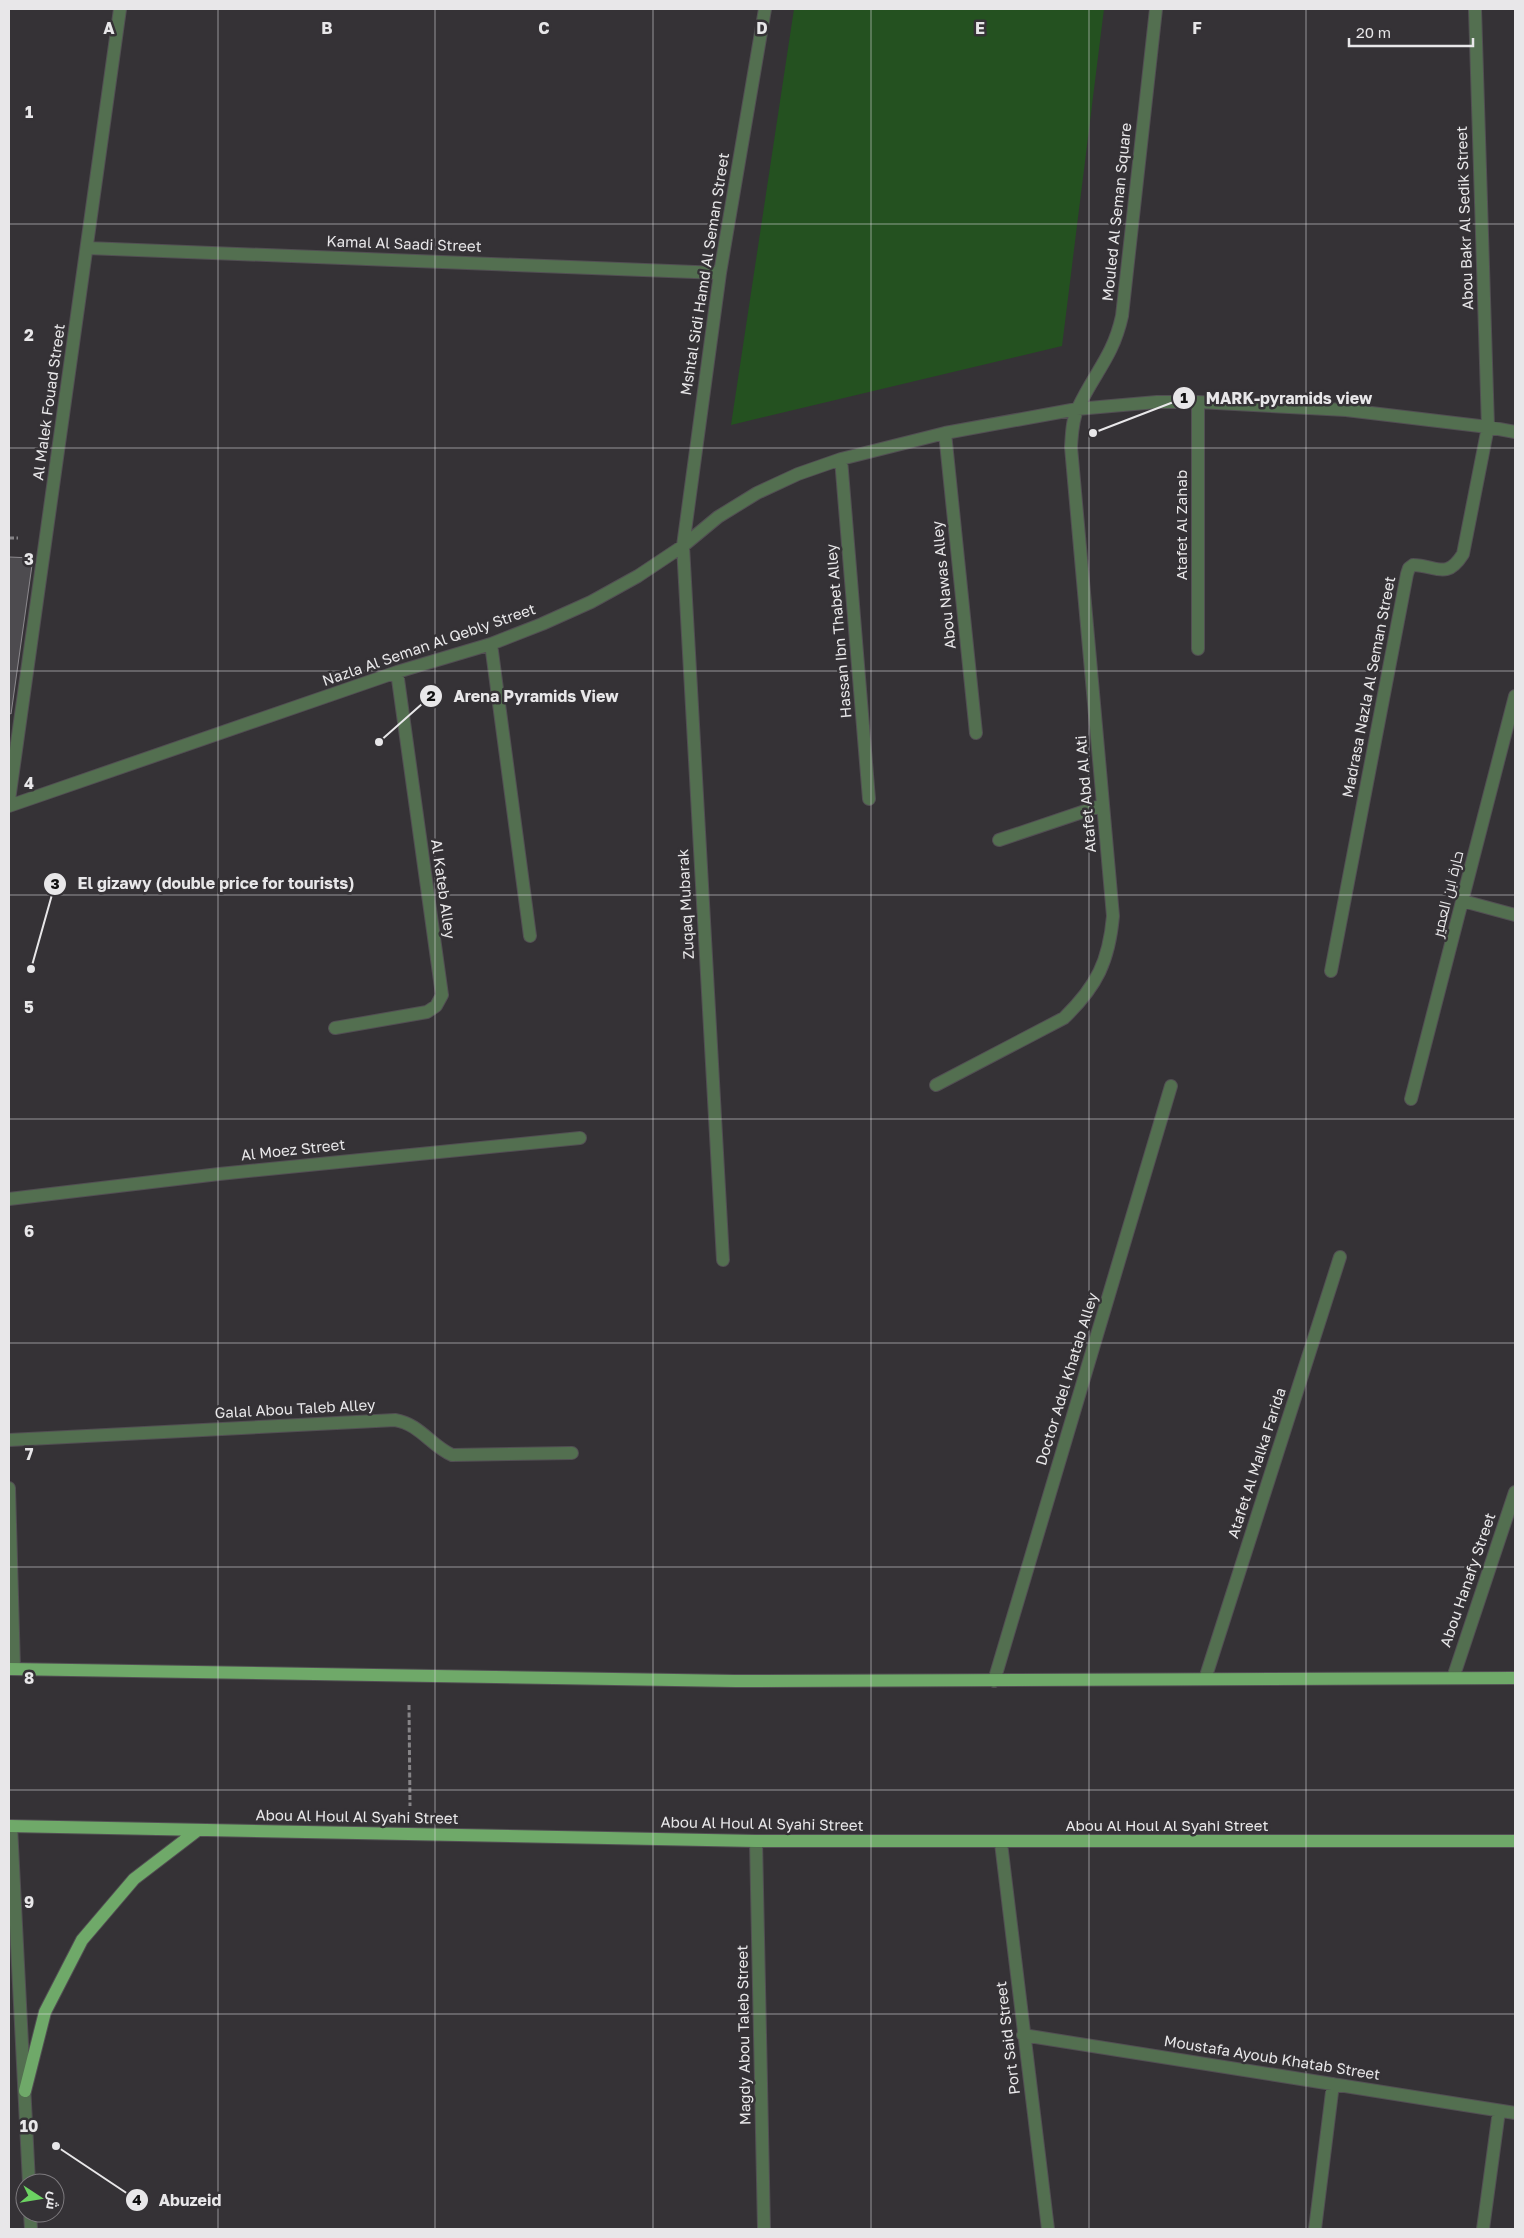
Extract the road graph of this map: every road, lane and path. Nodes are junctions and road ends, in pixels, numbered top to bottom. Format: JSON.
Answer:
{"nodes":[{"id":1,"x":120,"y":9,"type":"edge"},
{"id":2,"x":765,"y":9,"type":"edge"},
{"id":3,"x":1156,"y":9,"type":"edge"},
{"id":4,"x":1475,"y":9,"type":"edge"},
{"id":5,"x":88,"y":248,"type":"junction"},
{"id":6,"x":720,"y":273,"type":"junction"},
{"id":7,"x":1198,"y":402,"type":"junction"},
{"id":8,"x":1077,"y":409,"type":"junction"},
{"id":9,"x":1488,"y":426,"type":"junction"},
{"id":10,"x":1515,"y":432,"type":"edge"},
{"id":11,"x":945,"y":433,"type":"junction"},
{"id":12,"x":841,"y":459,"type":"junction"},
{"id":13,"x":683,"y":546,"type":"junction"},
{"id":14,"x":491,"y":644,"type":"junction"},
{"id":15,"x":1198,"y":649,"type":"dead end"},
{"id":16,"x":397,"y":672,"type":"junction"},
{"id":17,"x":1515,"y":696,"type":"edge"},
{"id":18,"x":976,"y":733,"type":"dead end"},
{"id":19,"x":9,"y":800,"type":"edge"},
{"id":20,"x":870,"y":800,"type":"dead end"},
{"id":21,"x":1103,"y":805,"type":"junction"},
{"id":22,"x":9,"y":806,"type":"edge"},
{"id":23,"x":999,"y":840,"type":"dead end"},
{"id":24,"x":1463,"y":901,"type":"junction"},
{"id":25,"x":1515,"y":916,"type":"edge"},
{"id":26,"x":530,"y":936,"type":"dead end"},
{"id":27,"x":1331,"y":971,"type":"dead end"},
{"id":28,"x":335,"y":1028,"type":"dead end"},
{"id":29,"x":936,"y":1085,"type":"dead end"},
{"id":30,"x":1171,"y":1086,"type":"dead end"},
{"id":31,"x":1411,"y":1099,"type":"dead end"},
{"id":32,"x":580,"y":1138,"type":"dead end"},
{"id":33,"x":9,"y":1199,"type":"edge"},
{"id":34,"x":1340,"y":1257,"type":"dead end"},
{"id":35,"x":723,"y":1260,"type":"dead end"},
{"id":36,"x":9,"y":1440,"type":"edge"},
{"id":37,"x":572,"y":1454,"type":"dead end"},
{"id":38,"x":9,"y":1488,"type":"edge"},
{"id":39,"x":1515,"y":1492,"type":"edge"},
{"id":40,"x":11,"y":1669,"type":"edge"},
{"id":41,"x":408,"y":1676,"type":"junction"},
{"id":42,"x":1452,"y":1678,"type":"junction"},
{"id":43,"x":1515,"y":1678,"type":"edge"},
{"id":44,"x":1205,"y":1679,"type":"junction"},
{"id":45,"x":994,"y":1681,"type":"junction"},
{"id":46,"x":10,"y":1826,"type":"edge"},
{"id":47,"x":198,"y":1830,"type":"junction"},
{"id":48,"x":410,"y":1834,"type":"junction"},
{"id":49,"x":756,"y":1841,"type":"junction"},
{"id":50,"x":1515,"y":1841,"type":"edge"},
{"id":51,"x":1001,"y":1843,"type":"junction"},
{"id":52,"x":1023,"y":2035,"type":"junction"},
{"id":53,"x":1333,"y":2084,"type":"junction"},
{"id":54,"x":25,"y":2091,"type":"junction"},
{"id":55,"x":1499,"y":2110,"type":"junction"},
{"id":56,"x":1515,"y":2113,"type":"edge"},
{"id":57,"x":29,"y":2173,"type":"edge"},
{"id":58,"x":764,"y":2229,"type":"edge"},
{"id":59,"x":1048,"y":2229,"type":"edge"},
{"id":60,"x":1316,"y":2229,"type":"edge"},
{"id":61,"x":1483,"y":2229,"type":"edge"}],
"edges":[{"from":1,"to":5,"type":"street","name":"Al Malek Fouad Street"},
{"from":2,"to":6,"type":"street","name":"Mshtal Sidi Hamd Al Seman Street"},
{"from":3,"to":8,"type":"street","name":"Mouled Al Seman Square"},
{"from":4,"to":9,"type":"street","name":"Abou Bakr Al Sedik Street"},
{"from":5,"to":6,"type":"street","name":"Kamal Al Saadi Street"},
{"from":5,"to":19,"type":"street","name":"Al Malek Fouad Street"},
{"from":6,"to":13,"type":"street","name":"Mshtal Sidi Hamd Al Seman Street"},
{"from":7,"to":8,"type":"street","name":"Nazla Al Seman Al Qebly Street"},
{"from":7,"to":9,"type":"street","name":"Nazla Al Seman Al Qebly Street"},
{"from":7,"to":15,"type":"street","name":"Atafet Al Zahab"},
{"from":8,"to":11,"type":"street","name":"Nazla Al Seman Al Qebly Street"},
{"from":8,"to":21,"type":"street","name":"Atafet Abd Al Ati"},
{"from":9,"to":10,"type":"street","name":"Nazla Al Seman Al Qebly Street"},
{"from":9,"to":27,"type":"street","name":"Madrasa Nazla Al Seman Street"},
{"from":11,"to":12,"type":"street","name":"Nazla Al Seman Al Qebly Street"},
{"from":11,"to":18,"type":"street","name":"Abou Nawas Alley"},
{"from":12,"to":13,"type":"street","name":"Nazla Al Seman Al Qebly Street"},
{"from":12,"to":20,"type":"street","name":"Hassan Ibn Thabet Alley"},
{"from":13,"to":14,"type":"street","name":"Nazla Al Seman Al Qebly Street"},
{"from":13,"to":35,"type":"street","name":"Zuqaq Mubarak"},
{"from":14,"to":16,"type":"street","name":"Nazla Al Seman Al Qebly Street"},
{"from":14,"to":26,"type":"street"},
{"from":16,"to":22,"type":"street","name":"Nazla Al Seman Al Qebly Street"},
{"from":16,"to":28,"type":"street","name":"Al Kateb Alley"},
{"from":17,"to":24,"type":"street","name":"حارة ابن العمير"},
{"from":21,"to":23,"type":"street"},
{"from":21,"to":29,"type":"street","name":"Atafet Abd Al Ati"},
{"from":24,"to":25,"type":"street"},
{"from":24,"to":31,"type":"street","name":"حارة ابن العمير"},
{"from":30,"to":45,"type":"street","name":"Doctor Adel Khatab Alley"},
{"from":32,"to":33,"type":"street","name":"Al Moez Street"},
{"from":34,"to":44,"type":"street","name":"Atafet Al Malka Farida"},
{"from":36,"to":37,"type":"street","name":"Galal Abou Taleb Alley"},
{"from":38,"to":40,"type":"street"},
{"from":39,"to":42,"type":"street","name":"Abou Hanafy Street"},
{"from":40,"to":41,"type":"main road"},
{"from":41,"to":45,"type":"main road"},
{"from":41,"to":48,"type":"path"},
{"from":42,"to":43,"type":"main road"},
{"from":42,"to":44,"type":"main road"},
{"from":44,"to":45,"type":"main road"},
{"from":46,"to":47,"type":"main road","name":"Abou Al Houl Al Syahi Street"},
{"from":46,"to":54,"type":"street"},
{"from":47,"to":48,"type":"main road","name":"Abou Al Houl Al Syahi Street"},
{"from":47,"to":54,"type":"main road"},
{"from":48,"to":49,"type":"main road","name":"Abou Al Houl Al Syahi Street"},
{"from":49,"to":51,"type":"main road","name":"Abou Al Houl Al Syahi Street"},
{"from":49,"to":58,"type":"street","name":"Magdy Abou Taleb Street"},
{"from":50,"to":51,"type":"main road","name":"Abou Al Houl Al Syahi Street"},
{"from":51,"to":52,"type":"street","name":"Port Said Street"},
{"from":52,"to":53,"type":"street","name":"Moustafa Ayoub Khatab Street"},
{"from":52,"to":59,"type":"street","name":"Port Said Street"},
{"from":53,"to":55,"type":"street","name":"Moustafa Ayoub Khatab Street"},
{"from":53,"to":60,"type":"street"},
{"from":54,"to":57,"type":"street"},
{"from":55,"to":56,"type":"street","name":"Moustafa Ayoub Khatab Street"},
{"from":55,"to":61,"type":"street"}]}
